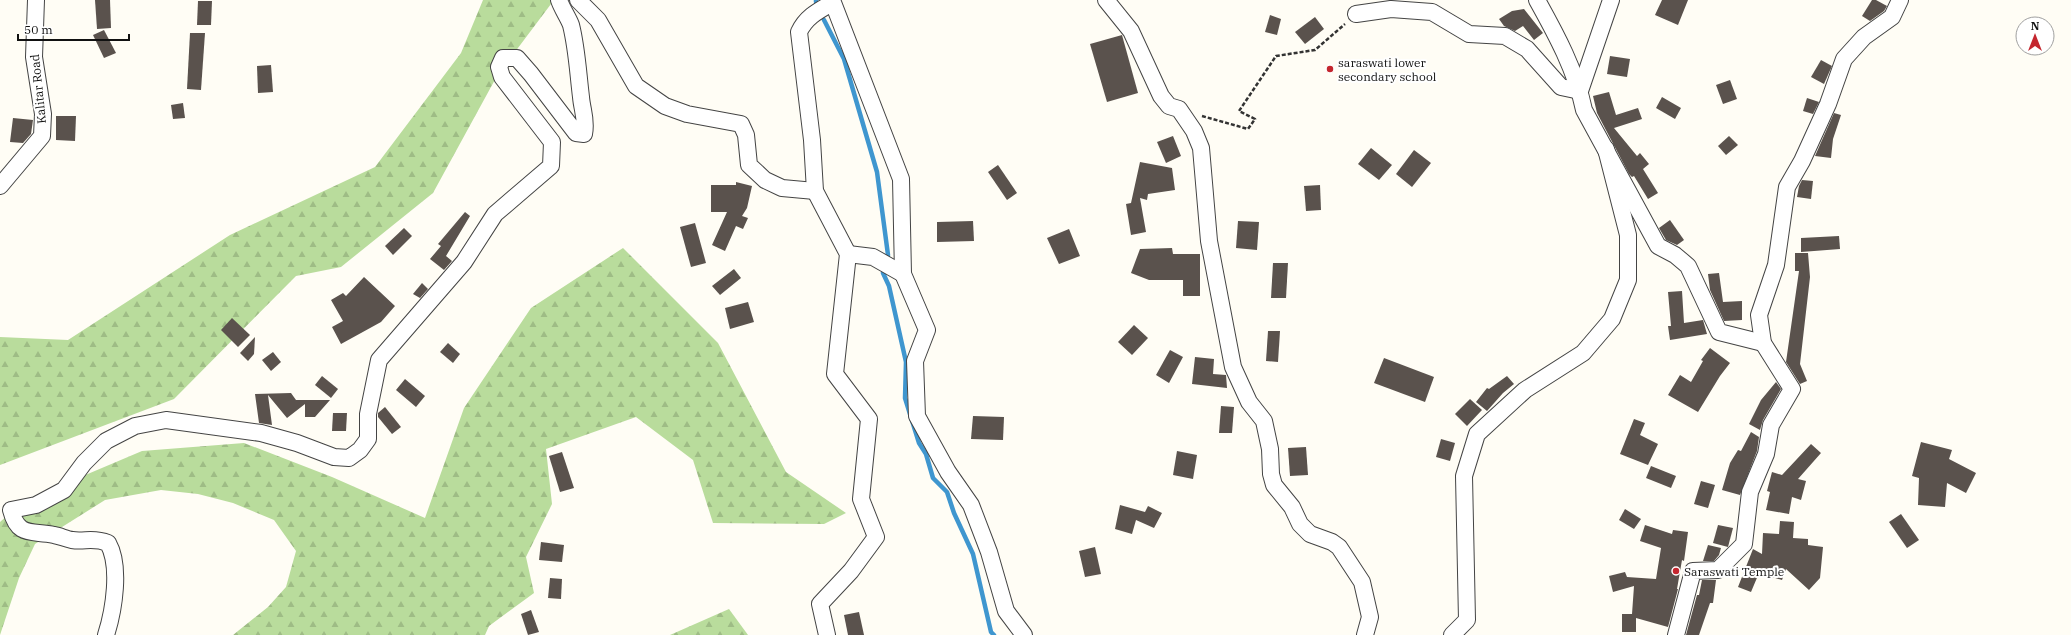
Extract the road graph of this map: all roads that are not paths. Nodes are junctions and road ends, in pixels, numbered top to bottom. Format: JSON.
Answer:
{"nodes":[{"id":1,"x":36,"y":0,"type":"edge"},
{"id":2,"x":559,"y":0,"type":"edge"},
{"id":3,"x":578,"y":0,"type":"edge"},
{"id":4,"x":1106,"y":0,"type":"edge"},
{"id":5,"x":1537,"y":0,"type":"edge"},
{"id":6,"x":1611,"y":0,"type":"edge"},
{"id":7,"x":1900,"y":0,"type":"edge"},
{"id":8,"x":832,"y":1,"type":"edge"},
{"id":9,"x":1356,"y":14,"type":"road end"},
{"id":10,"x":1580,"y":91,"type":"junction"},
{"id":11,"x":1606,"y":149,"type":"junction"},
{"id":12,"x":0,"y":186,"type":"edge"},
{"id":13,"x":815,"y":191,"type":"junction"},
{"id":14,"x":848,"y":254,"type":"junction"},
{"id":15,"x":903,"y":274,"type":"junction"},
{"id":16,"x":1763,"y":343,"type":"junction"},
{"id":17,"x":106,"y":635,"type":"edge"},
{"id":18,"x":827,"y":635,"type":"edge"},
{"id":19,"x":1024,"y":635,"type":"edge"},
{"id":20,"x":1365,"y":635,"type":"edge"},
{"id":21,"x":1452,"y":635,"type":"edge"},
{"id":22,"x":1676,"y":635,"type":"edge"}],
"edges":[{"from":1,"to":12,"type":"street","name":"Kalitar Road"},
{"from":2,"to":17,"type":"street"},
{"from":3,"to":13,"type":"street"},
{"from":4,"to":20,"type":"street"},
{"from":5,"to":10,"type":"street"},
{"from":6,"to":10,"type":"street"},
{"from":7,"to":16,"type":"street"},
{"from":8,"to":13,"type":"street"},
{"from":8,"to":15,"type":"street"},
{"from":9,"to":10,"type":"street"},
{"from":10,"to":11,"type":"street"},
{"from":11,"to":16,"type":"street"},
{"from":11,"to":21,"type":"street"},
{"from":13,"to":14,"type":"street"},
{"from":14,"to":15,"type":"street"},
{"from":14,"to":18,"type":"street"},
{"from":15,"to":19,"type":"street"},
{"from":16,"to":22,"type":"street"}]}
